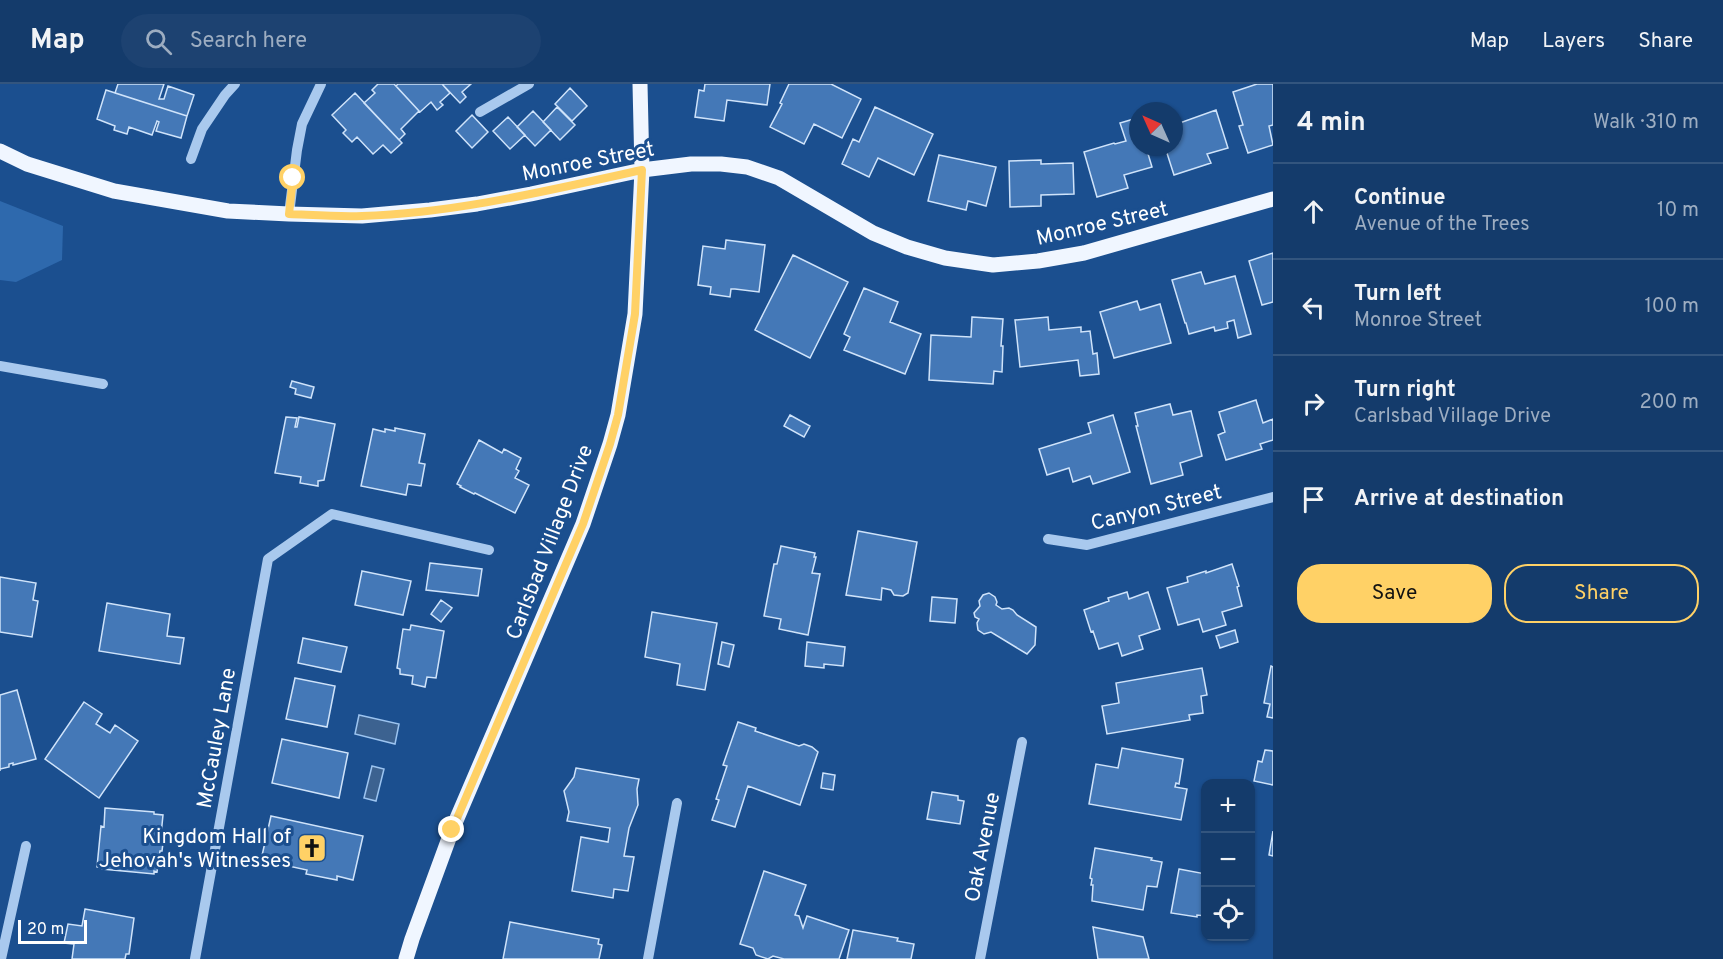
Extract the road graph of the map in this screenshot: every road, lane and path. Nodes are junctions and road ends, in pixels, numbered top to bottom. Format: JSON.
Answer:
{"nodes":[{"id":1,"x":236,"y":84,"type":"edge"},
{"id":2,"x":321,"y":84,"type":"edge"},
{"id":3,"x":529,"y":84,"type":"edge"},
{"id":4,"x":640,"y":84,"type":"edge"},
{"id":5,"x":480,"y":111,"type":"dead end"},
{"id":6,"x":0,"y":151,"type":"edge"},
{"id":7,"x":191,"y":159,"type":"dead end"},
{"id":8,"x":642,"y":170,"type":"junction"},
{"id":9,"x":1273,"y":199,"type":"edge"},
{"id":10,"x":289,"y":214,"type":"junction"},
{"id":11,"x":0,"y":366,"type":"edge"},
{"id":12,"x":103,"y":384,"type":"dead end"},
{"id":13,"x":1273,"y":497,"type":"edge"},
{"id":14,"x":1048,"y":539,"type":"dead end"},
{"id":15,"x":489,"y":550,"type":"dead end"},
{"id":16,"x":1022,"y":742,"type":"dead end"},
{"id":17,"x":677,"y":803,"type":"dead end"},
{"id":18,"x":26,"y":846,"type":"dead end"},
{"id":19,"x":1,"y":959,"type":"edge"},
{"id":20,"x":195,"y":959,"type":"edge"},
{"id":21,"x":406,"y":959,"type":"edge"},
{"id":22,"x":648,"y":959,"type":"edge"},
{"id":23,"x":980,"y":959,"type":"edge"}],
"edges":[{"from":1,"to":7,"type":"street"},
{"from":2,"to":10,"type":"street"},
{"from":3,"to":5,"type":"street"},
{"from":4,"to":8,"type":"main road","name":"Carlsbad Village Drive"},
{"from":6,"to":10,"type":"main road","name":"Monroe Street"},
{"from":8,"to":9,"type":"main road","name":"Monroe Street"},
{"from":8,"to":10,"type":"main road","name":"Monroe Street"},
{"from":8,"to":21,"type":"main road","name":"Carlsbad Village Drive"},
{"from":11,"to":12,"type":"street"},
{"from":13,"to":14,"type":"street","name":"Canyon Street"},
{"from":15,"to":20,"type":"street","name":"McCauley Lane"},
{"from":16,"to":23,"type":"street","name":"Oak Avenue"},
{"from":17,"to":22,"type":"street"},
{"from":18,"to":19,"type":"street"}]}
